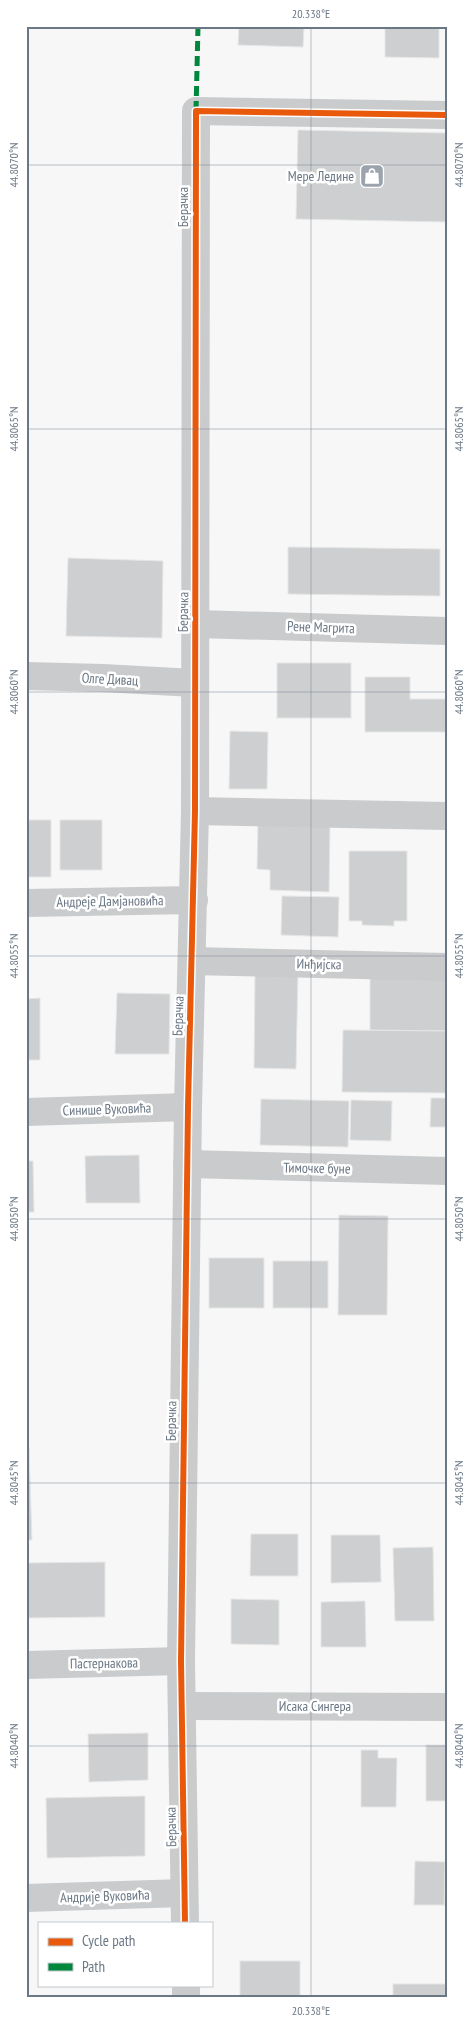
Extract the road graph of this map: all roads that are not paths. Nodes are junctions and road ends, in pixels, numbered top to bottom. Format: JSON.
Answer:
{"nodes":[{"id":1,"x":447,"y":115,"type":"edge"},
{"id":2,"x":196,"y":624,"type":"junction"},
{"id":3,"x":447,"y":631,"type":"edge"},
{"id":4,"x":26,"y":676,"type":"edge"},
{"id":5,"x":194,"y":683,"type":"junction"},
{"id":6,"x":195,"y":811,"type":"junction"},
{"id":7,"x":447,"y":816,"type":"edge"},
{"id":8,"x":194,"y":900,"type":"junction"},
{"id":9,"x":26,"y":903,"type":"edge"},
{"id":10,"x":192,"y":960,"type":"junction"},
{"id":11,"x":447,"y":967,"type":"edge"},
{"id":12,"x":188,"y":1107,"type":"junction"},
{"id":13,"x":26,"y":1112,"type":"edge"},
{"id":14,"x":187,"y":1164,"type":"junction"},
{"id":15,"x":447,"y":1171,"type":"edge"},
{"id":16,"x":181,"y":1661,"type":"junction"},
{"id":17,"x":26,"y":1665,"type":"edge"},
{"id":18,"x":182,"y":1706,"type":"junction"},
{"id":19,"x":447,"y":1707,"type":"edge"},
{"id":20,"x":184,"y":1893,"type":"junction"},
{"id":21,"x":26,"y":1898,"type":"edge"},
{"id":22,"x":185,"y":1922,"type":"edge"}],
"edges":[{"from":1,"to":2,"type":"street","name":"Берачка"},
{"from":2,"to":3,"type":"street","name":"Рене Магрита"},
{"from":2,"to":5,"type":"street","name":"Берачка"},
{"from":4,"to":5,"type":"street","name":"Олге Дивац"},
{"from":5,"to":6,"type":"street","name":"Берачка"},
{"from":6,"to":7,"type":"street"},
{"from":6,"to":8,"type":"street","name":"Берачка"},
{"from":8,"to":9,"type":"street","name":"Андреје Дамјановића"},
{"from":8,"to":10,"type":"street","name":"Берачка"},
{"from":10,"to":11,"type":"street","name":"Инђијска"},
{"from":10,"to":12,"type":"street","name":"Берачка"},
{"from":12,"to":13,"type":"street","name":"Синише Вуковића"},
{"from":12,"to":14,"type":"street","name":"Берачка"},
{"from":14,"to":15,"type":"street","name":"Тимочке буне"},
{"from":14,"to":16,"type":"street","name":"Берачка"},
{"from":16,"to":17,"type":"street","name":"Пастернакова"},
{"from":16,"to":18,"type":"street","name":"Берачка"},
{"from":18,"to":19,"type":"street","name":"Исака Сингера"},
{"from":18,"to":20,"type":"street","name":"Берачка"},
{"from":20,"to":21,"type":"street","name":"Андрије Вуковића"},
{"from":20,"to":22,"type":"street","name":"Берачка"}]}
